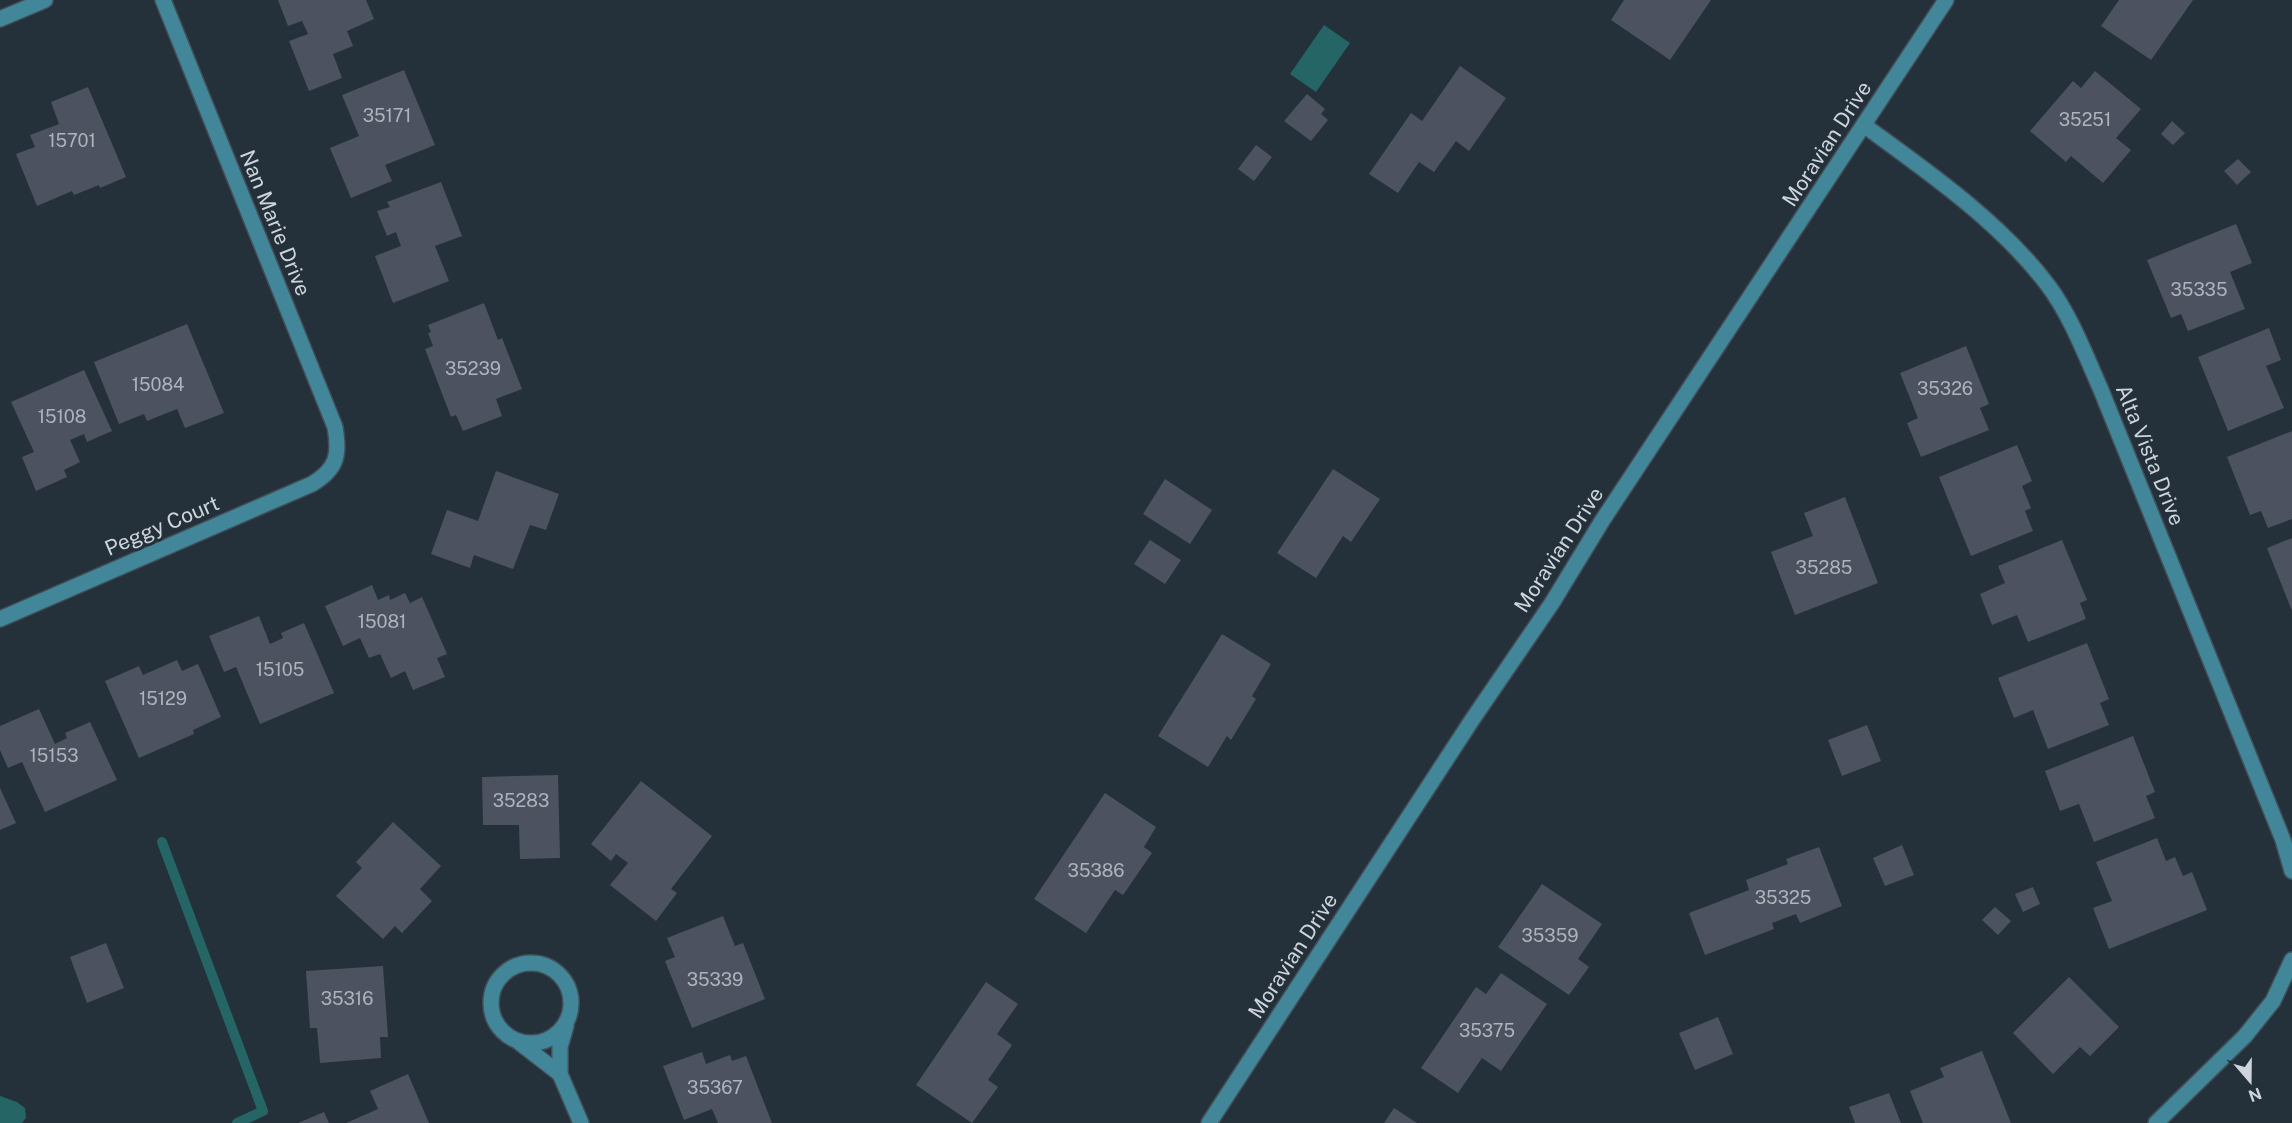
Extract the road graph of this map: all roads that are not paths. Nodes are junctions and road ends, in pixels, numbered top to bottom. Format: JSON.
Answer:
{"nodes":[{"id":1,"x":45,"y":0,"type":"edge"},
{"id":2,"x":163,"y":0,"type":"edge"},
{"id":3,"x":1946,"y":0,"type":"edge"},
{"id":4,"x":0,"y":19,"type":"edge"},
{"id":5,"x":1864,"y":126,"type":"junction"},
{"id":6,"x":335,"y":463,"type":"joint"},
{"id":7,"x":0,"y":619,"type":"edge"},
{"id":8,"x":2292,"y":871,"type":"edge"},
{"id":9,"x":2292,"y":960,"type":"edge"},
{"id":10,"x":566,"y":1023,"type":"junction"},
{"id":11,"x":520,"y":1043,"type":"junction"},
{"id":12,"x":560,"y":1074,"type":"junction"},
{"id":13,"x":581,"y":1123,"type":"edge"},
{"id":14,"x":1209,"y":1123,"type":"edge"},
{"id":15,"x":2156,"y":1123,"type":"edge"}],
"edges":[{"from":1,"to":4,"type":"street"},
{"from":2,"to":6,"type":"street","name":"Nan Marie Drive"},
{"from":3,"to":5,"type":"street","name":"Moravian Drive"},
{"from":5,"to":8,"type":"street","name":"Alta Vista Drive"},
{"from":5,"to":14,"type":"street","name":"Moravian Drive"},
{"from":6,"to":7,"type":"street","name":"Peggy Court"},
{"from":9,"to":15,"type":"street"},
{"from":10,"to":11,"type":"street"},
{"from":10,"to":11,"type":"street"},
{"from":10,"to":12,"type":"street"},
{"from":11,"to":12,"type":"street"},
{"from":12,"to":13,"type":"street"}]}
